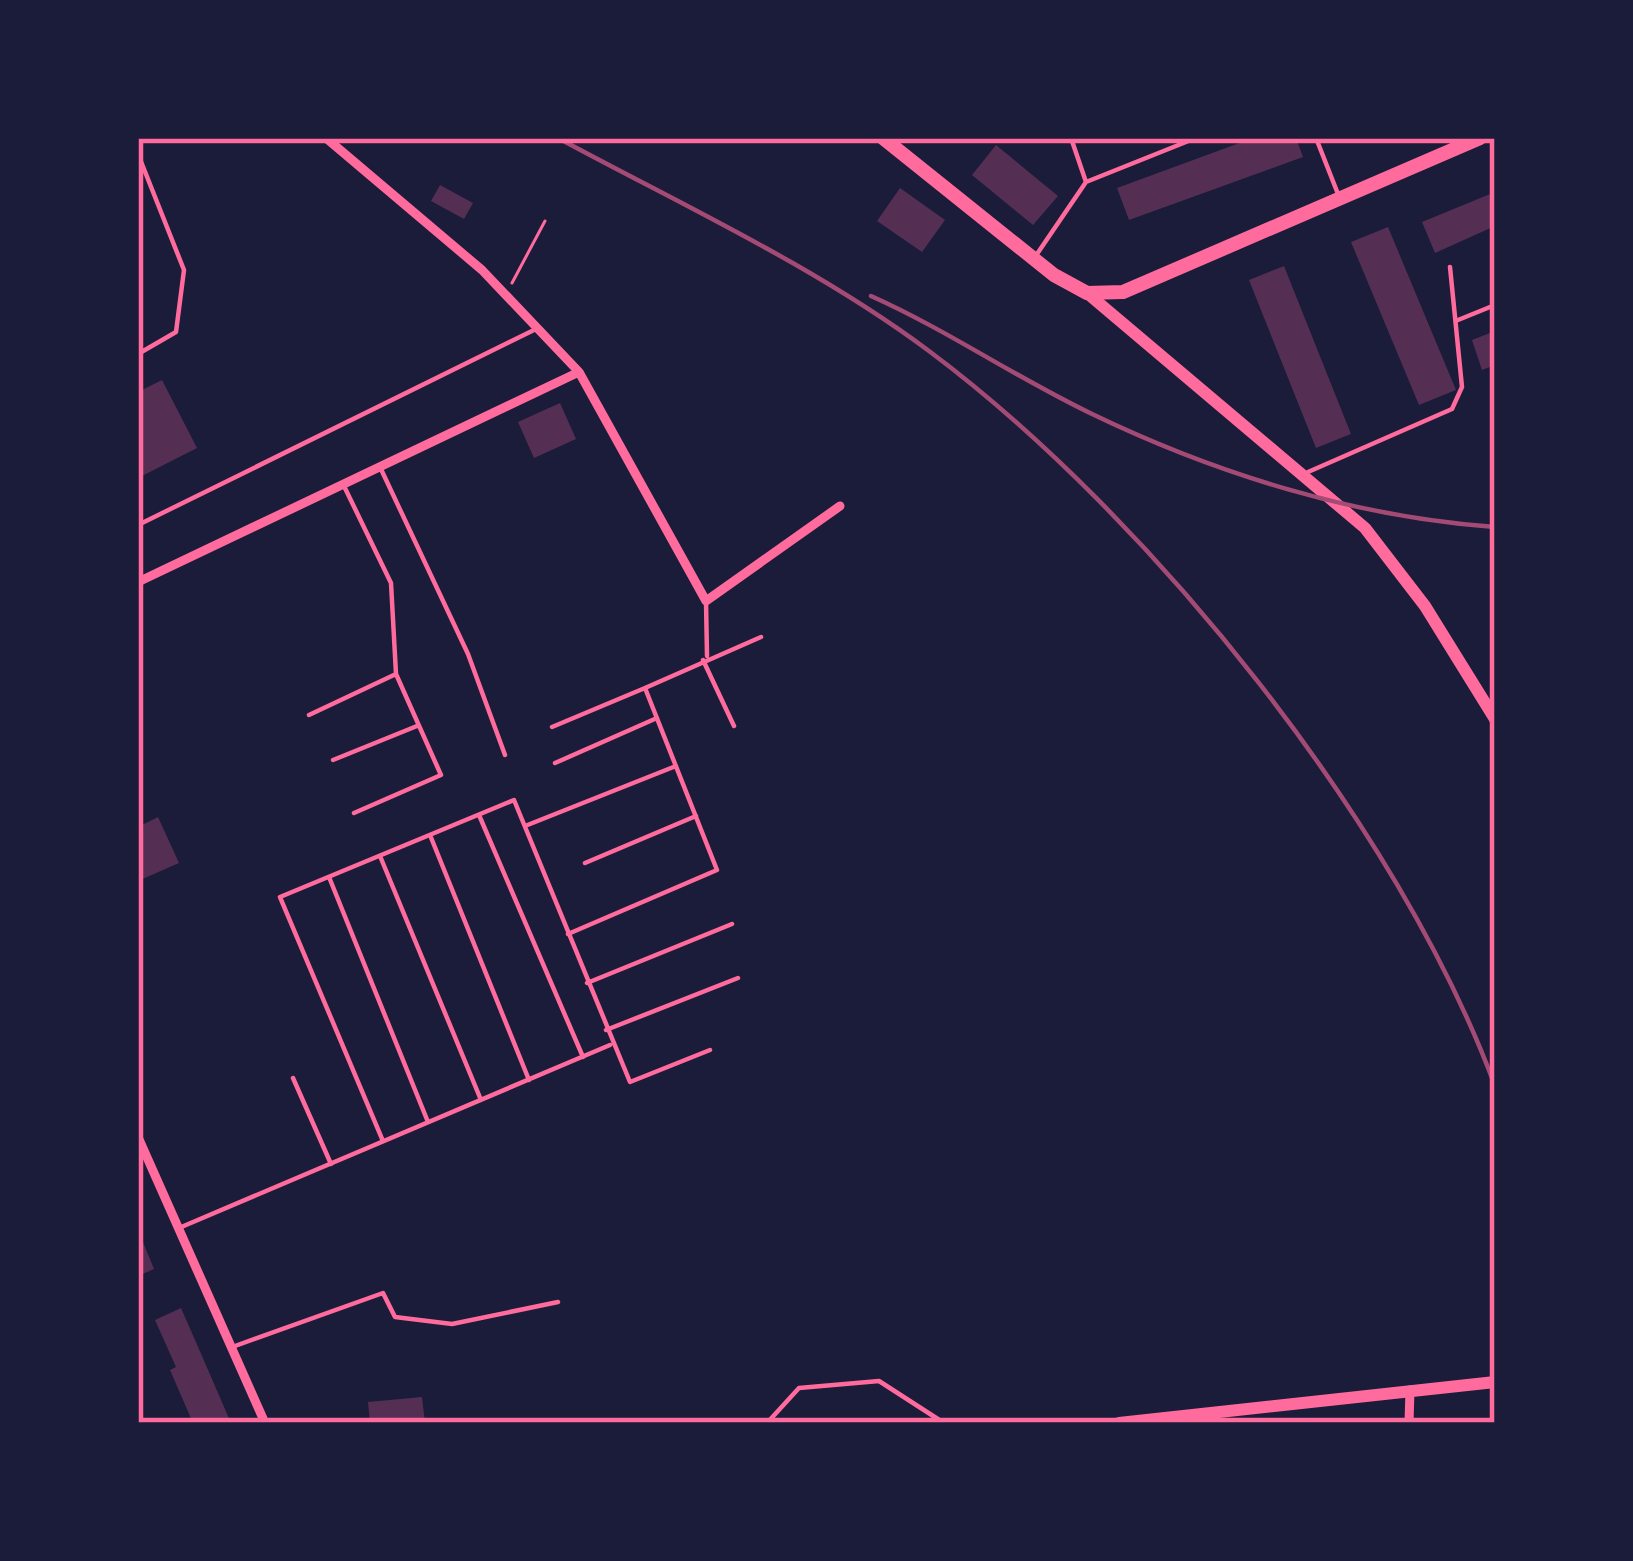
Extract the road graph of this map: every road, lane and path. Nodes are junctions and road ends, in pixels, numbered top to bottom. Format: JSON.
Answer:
{"nodes":[{"id":1,"x":326,"y":138,"type":"edge"},
{"id":2,"x":883,"y":138,"type":"edge"},
{"id":3,"x":1071,"y":138,"type":"edge"},
{"id":4,"x":1196,"y":138,"type":"edge"},
{"id":5,"x":1316,"y":138,"type":"edge"},
{"id":6,"x":1480,"y":138,"type":"edge"},
{"id":7,"x":138,"y":154,"type":"edge"},
{"id":8,"x":1086,"y":182,"type":"junction"},
{"id":9,"x":1340,"y":199,"type":"junction"},
{"id":10,"x":545,"y":221,"type":"dead end"},
{"id":11,"x":1034,"y":259,"type":"junction"},
{"id":12,"x":1450,"y":267,"type":"dead end"},
{"id":13,"x":1087,"y":293,"type":"junction"},
{"id":14,"x":506,"y":294,"type":"junction"},
{"id":15,"x":1495,"y":305,"type":"edge"},
{"id":16,"x":1458,"y":320,"type":"junction"},
{"id":17,"x":539,"y":328,"type":"junction"},
{"id":18,"x":138,"y":354,"type":"edge"},
{"id":19,"x":579,"y":372,"type":"junction"},
{"id":20,"x":380,"y":467,"type":"junction"},
{"id":21,"x":1303,"y":475,"type":"junction"},
{"id":22,"x":343,"y":484,"type":"junction"},
{"id":23,"x":840,"y":506,"type":"dead end"},
{"id":24,"x":138,"y":525,"type":"edge"},
{"id":25,"x":138,"y":582,"type":"edge"},
{"id":26,"x":706,"y":601,"type":"junction"},
{"id":27,"x":760,"y":638,"type":"dead end"},
{"id":28,"x":705,"y":659,"type":"junction"},
{"id":29,"x":396,"y":674,"type":"junction"},
{"id":30,"x":645,"y":688,"type":"junction"},
{"id":31,"x":309,"y":715,"type":"dead end"},
{"id":32,"x":657,"y":718,"type":"junction"},
{"id":33,"x":1495,"y":719,"type":"edge"},
{"id":34,"x":419,"y":726,"type":"junction"},
{"id":35,"x":734,"y":726,"type":"dead end"},
{"id":36,"x":552,"y":727,"type":"dead end"},
{"id":37,"x":506,"y":755,"type":"dead end"},
{"id":38,"x":333,"y":760,"type":"dead end"},
{"id":39,"x":555,"y":763,"type":"dead end"},
{"id":40,"x":676,"y":766,"type":"junction"},
{"id":41,"x":354,"y":813,"type":"dead end"},
{"id":42,"x":478,"y":815,"type":"junction"},
{"id":43,"x":696,"y":816,"type":"junction"},
{"id":44,"x":524,"y":826,"type":"junction"},
{"id":45,"x":430,"y":835,"type":"junction"},
{"id":46,"x":380,"y":856,"type":"junction"},
{"id":47,"x":585,"y":863,"type":"dead end"},
{"id":48,"x":329,"y":877,"type":"junction"},
{"id":49,"x":732,"y":924,"type":"dead end"},
{"id":50,"x":568,"y":934,"type":"junction"},
{"id":51,"x":739,"y":978,"type":"dead end"},
{"id":52,"x":587,"y":983,"type":"junction"},
{"id":53,"x":606,"y":1030,"type":"junction"},
{"id":54,"x":611,"y":1044,"type":"junction"},
{"id":55,"x":710,"y":1050,"type":"dead end"},
{"id":56,"x":583,"y":1057,"type":"junction"},
{"id":57,"x":293,"y":1078,"type":"dead end"},
{"id":58,"x":529,"y":1080,"type":"junction"},
{"id":59,"x":481,"y":1100,"type":"junction"},
{"id":60,"x":428,"y":1122,"type":"junction"},
{"id":61,"x":138,"y":1137,"type":"edge"},
{"id":62,"x":383,"y":1142,"type":"junction"},
{"id":63,"x":144,"y":1164,"type":"edge"},
{"id":64,"x":331,"y":1164,"type":"junction"},
{"id":65,"x":178,"y":1228,"type":"junction"},
{"id":66,"x":558,"y":1303,"type":"dead end"},
{"id":67,"x":230,"y":1348,"type":"junction"},
{"id":68,"x":1495,"y":1382,"type":"edge"},
{"id":69,"x":1410,"y":1390,"type":"junction"},
{"id":70,"x":265,"y":1423,"type":"edge"},
{"id":71,"x":767,"y":1423,"type":"edge"},
{"id":72,"x":944,"y":1423,"type":"edge"},
{"id":73,"x":1120,"y":1423,"type":"edge"},
{"id":74,"x":1409,"y":1423,"type":"edge"}],
"edges":[{"from":1,"to":14,"type":"street"},
{"from":2,"to":11,"type":"main road"},
{"from":3,"to":8,"type":"lane"},
{"from":4,"to":8,"type":"lane"},
{"from":5,"to":9,"type":"lane"},
{"from":6,"to":9,"type":"main road"},
{"from":7,"to":18,"type":"lane"},
{"from":8,"to":11,"type":"lane"},
{"from":9,"to":13,"type":"main road"},
{"from":10,"to":14,"type":"path"},
{"from":11,"to":13,"type":"main road"},
{"from":12,"to":16,"type":"lane"},
{"from":13,"to":21,"type":"main road"},
{"from":14,"to":17,"type":"street"},
{"from":15,"to":16,"type":"lane"},
{"from":16,"to":21,"type":"lane"},
{"from":17,"to":19,"type":"street"},
{"from":17,"to":24,"type":"lane"},
{"from":19,"to":20,"type":"street"},
{"from":19,"to":26,"type":"street"},
{"from":20,"to":22,"type":"street"},
{"from":20,"to":37,"type":"lane"},
{"from":21,"to":33,"type":"main road"},
{"from":22,"to":25,"type":"street"},
{"from":22,"to":29,"type":"lane"},
{"from":23,"to":26,"type":"street"},
{"from":26,"to":28,"type":"lane"},
{"from":27,"to":28,"type":"lane"},
{"from":28,"to":30,"type":"lane"},
{"from":28,"to":35,"type":"lane"},
{"from":29,"to":31,"type":"lane"},
{"from":29,"to":34,"type":"lane"},
{"from":30,"to":32,"type":"lane"},
{"from":30,"to":36,"type":"lane"},
{"from":32,"to":39,"type":"lane"},
{"from":32,"to":40,"type":"lane"},
{"from":34,"to":38,"type":"lane"},
{"from":34,"to":41,"type":"lane"},
{"from":40,"to":43,"type":"lane"},
{"from":40,"to":44,"type":"lane"},
{"from":42,"to":44,"type":"lane"},
{"from":42,"to":45,"type":"lane"},
{"from":42,"to":56,"type":"lane"},
{"from":43,"to":47,"type":"lane"},
{"from":43,"to":50,"type":"lane"},
{"from":44,"to":50,"type":"lane"},
{"from":45,"to":46,"type":"lane"},
{"from":45,"to":58,"type":"lane"},
{"from":46,"to":48,"type":"lane"},
{"from":46,"to":59,"type":"lane"},
{"from":48,"to":60,"type":"lane"},
{"from":48,"to":62,"type":"lane"},
{"from":49,"to":52,"type":"lane"},
{"from":50,"to":52,"type":"lane"},
{"from":51,"to":53,"type":"lane"},
{"from":52,"to":53,"type":"lane"},
{"from":53,"to":54,"type":"lane"},
{"from":54,"to":55,"type":"lane"},
{"from":54,"to":56,"type":"lane"},
{"from":56,"to":58,"type":"lane"},
{"from":57,"to":64,"type":"lane"},
{"from":58,"to":59,"type":"lane"},
{"from":59,"to":60,"type":"lane"},
{"from":60,"to":62,"type":"lane"},
{"from":61,"to":63,"type":"street"},
{"from":62,"to":64,"type":"lane"},
{"from":63,"to":65,"type":"street"},
{"from":64,"to":65,"type":"lane"},
{"from":65,"to":67,"type":"street"},
{"from":66,"to":67,"type":"lane"},
{"from":67,"to":70,"type":"street"},
{"from":68,"to":69,"type":"main road"},
{"from":69,"to":73,"type":"main road"},
{"from":69,"to":74,"type":"street"},
{"from":71,"to":72,"type":"lane"}]}
